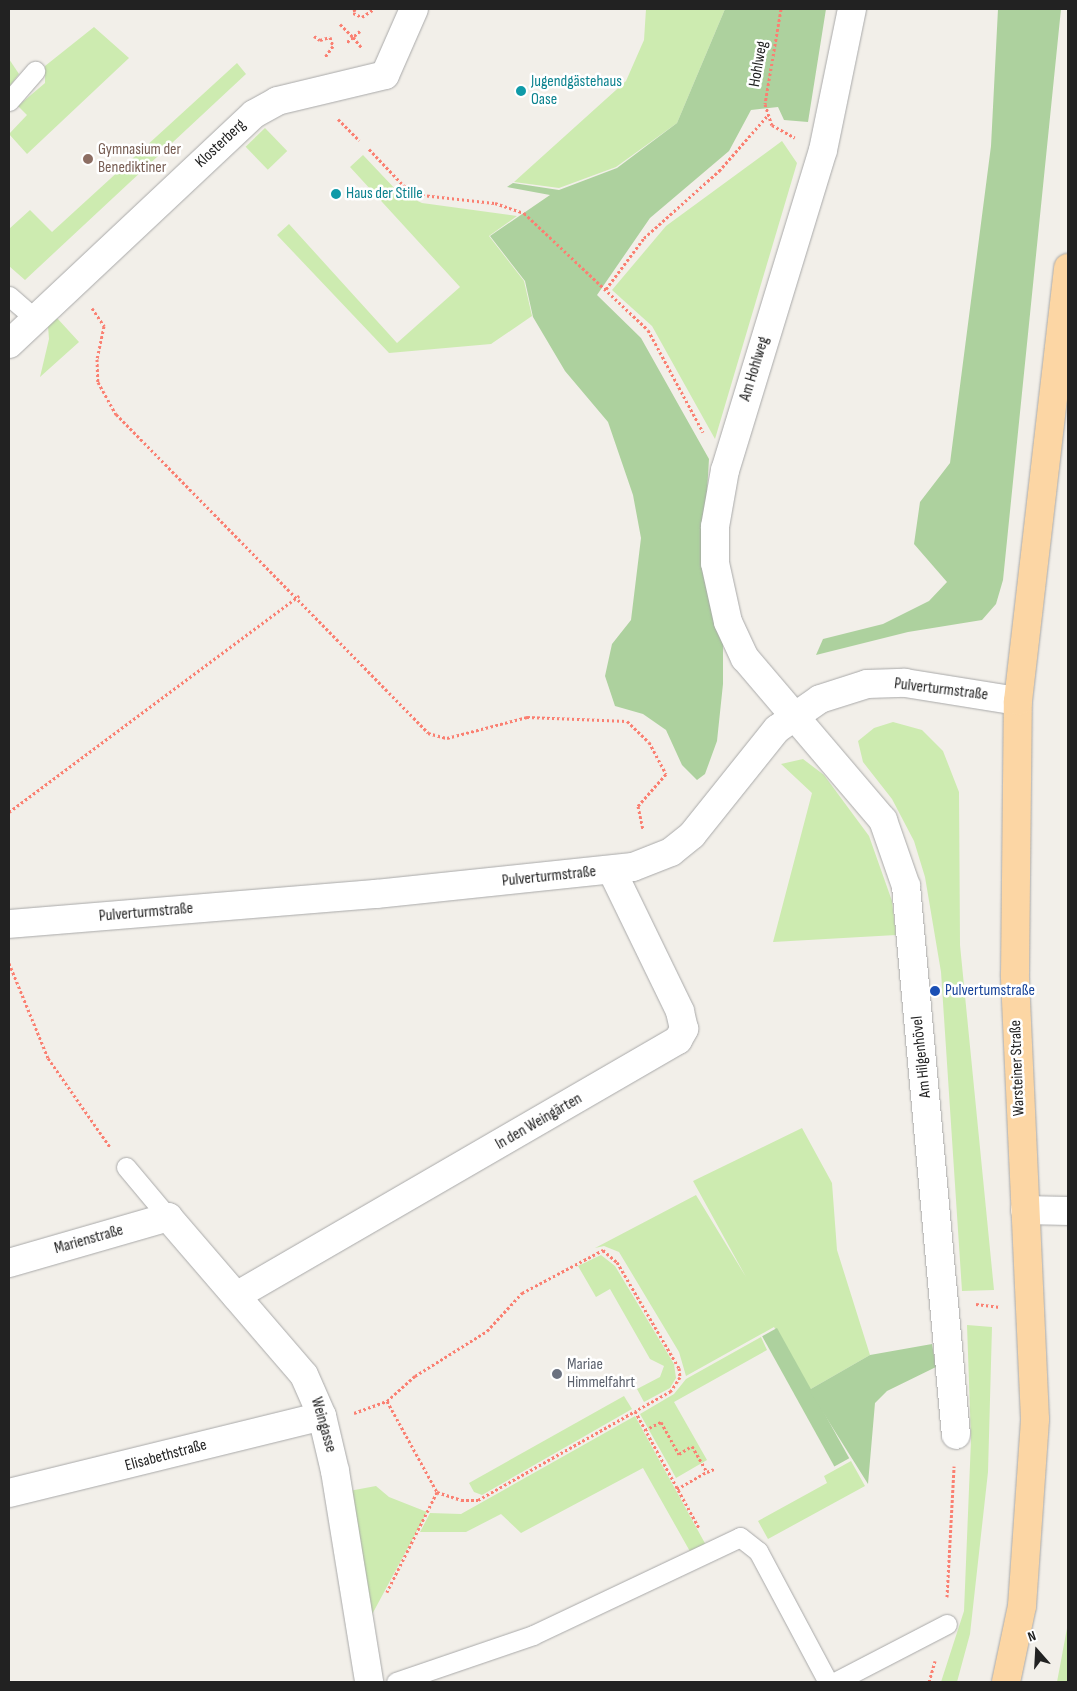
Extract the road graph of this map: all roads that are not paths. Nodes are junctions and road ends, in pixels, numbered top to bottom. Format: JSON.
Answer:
{"nodes":[{"id":1,"x":414,"y":9,"type":"edge"},
{"id":2,"x":852,"y":9,"type":"edge"},
{"id":3,"x":35,"y":71,"type":"dead end"},
{"id":4,"x":9,"y":101,"type":"edge"},
{"id":5,"x":1068,"y":268,"type":"edge"},
{"id":6,"x":9,"y":296,"type":"edge"},
{"id":7,"x":34,"y":318,"type":"junction"},
{"id":8,"x":9,"y":344,"type":"edge"},
{"id":9,"x":1018,"y":701,"type":"junction"},
{"id":10,"x":792,"y":715,"type":"junction"},
{"id":11,"x":612,"y":871,"type":"junction"},
{"id":12,"x":9,"y":924,"type":"edge"},
{"id":13,"x":126,"y":1167,"type":"road end"},
{"id":14,"x":1025,"y":1210,"type":"junction"},
{"id":15,"x":1068,"y":1211,"type":"edge"},
{"id":16,"x":168,"y":1217,"type":"junction"},
{"id":17,"x":9,"y":1263,"type":"edge"},
{"id":18,"x":236,"y":1296,"type":"junction"},
{"id":19,"x":322,"y":1416,"type":"junction"},
{"id":20,"x":956,"y":1435,"type":"road end"},
{"id":21,"x":9,"y":1493,"type":"edge"},
{"id":22,"x":947,"y":1624,"type":"road end"},
{"id":23,"x":369,"y":1682,"type":"edge"},
{"id":24,"x":396,"y":1682,"type":"edge"},
{"id":25,"x":828,"y":1682,"type":"edge"},
{"id":26,"x":835,"y":1682,"type":"edge"},
{"id":27,"x":1006,"y":1682,"type":"edge"}],
"edges":[{"from":1,"to":7,"type":"street","name":"Klosterberg"},
{"from":2,"to":10,"type":"street","name":"Am Hohlweg"},
{"from":3,"to":4,"type":"lane"},
{"from":5,"to":9,"type":"main road","name":"Warsteiner Straße"},
{"from":6,"to":7,"type":"lane"},
{"from":7,"to":8,"type":"street","name":"Klosterberg"},
{"from":9,"to":10,"type":"street","name":"Pulverturmstraße"},
{"from":9,"to":14,"type":"main road","name":"Warsteiner Straße"},
{"from":10,"to":11,"type":"street","name":"Pulverturmstraße"},
{"from":10,"to":20,"type":"street","name":"Am Hilgenhövel"},
{"from":11,"to":12,"type":"street","name":"Pulverturmstraße"},
{"from":11,"to":18,"type":"street","name":"In den Weingärten"},
{"from":13,"to":16,"type":"lane"},
{"from":14,"to":15,"type":"street"},
{"from":14,"to":27,"type":"main road","name":"Warsteiner Straße"},
{"from":16,"to":17,"type":"street","name":"Marienstraße"},
{"from":16,"to":18,"type":"street","name":"Weingasse"},
{"from":18,"to":19,"type":"street","name":"Weingasse"},
{"from":19,"to":21,"type":"street","name":"Elisabethstraße"},
{"from":19,"to":23,"type":"street","name":"Weingasse"},
{"from":22,"to":26,"type":"lane"},
{"from":24,"to":25,"type":"lane"}]}
